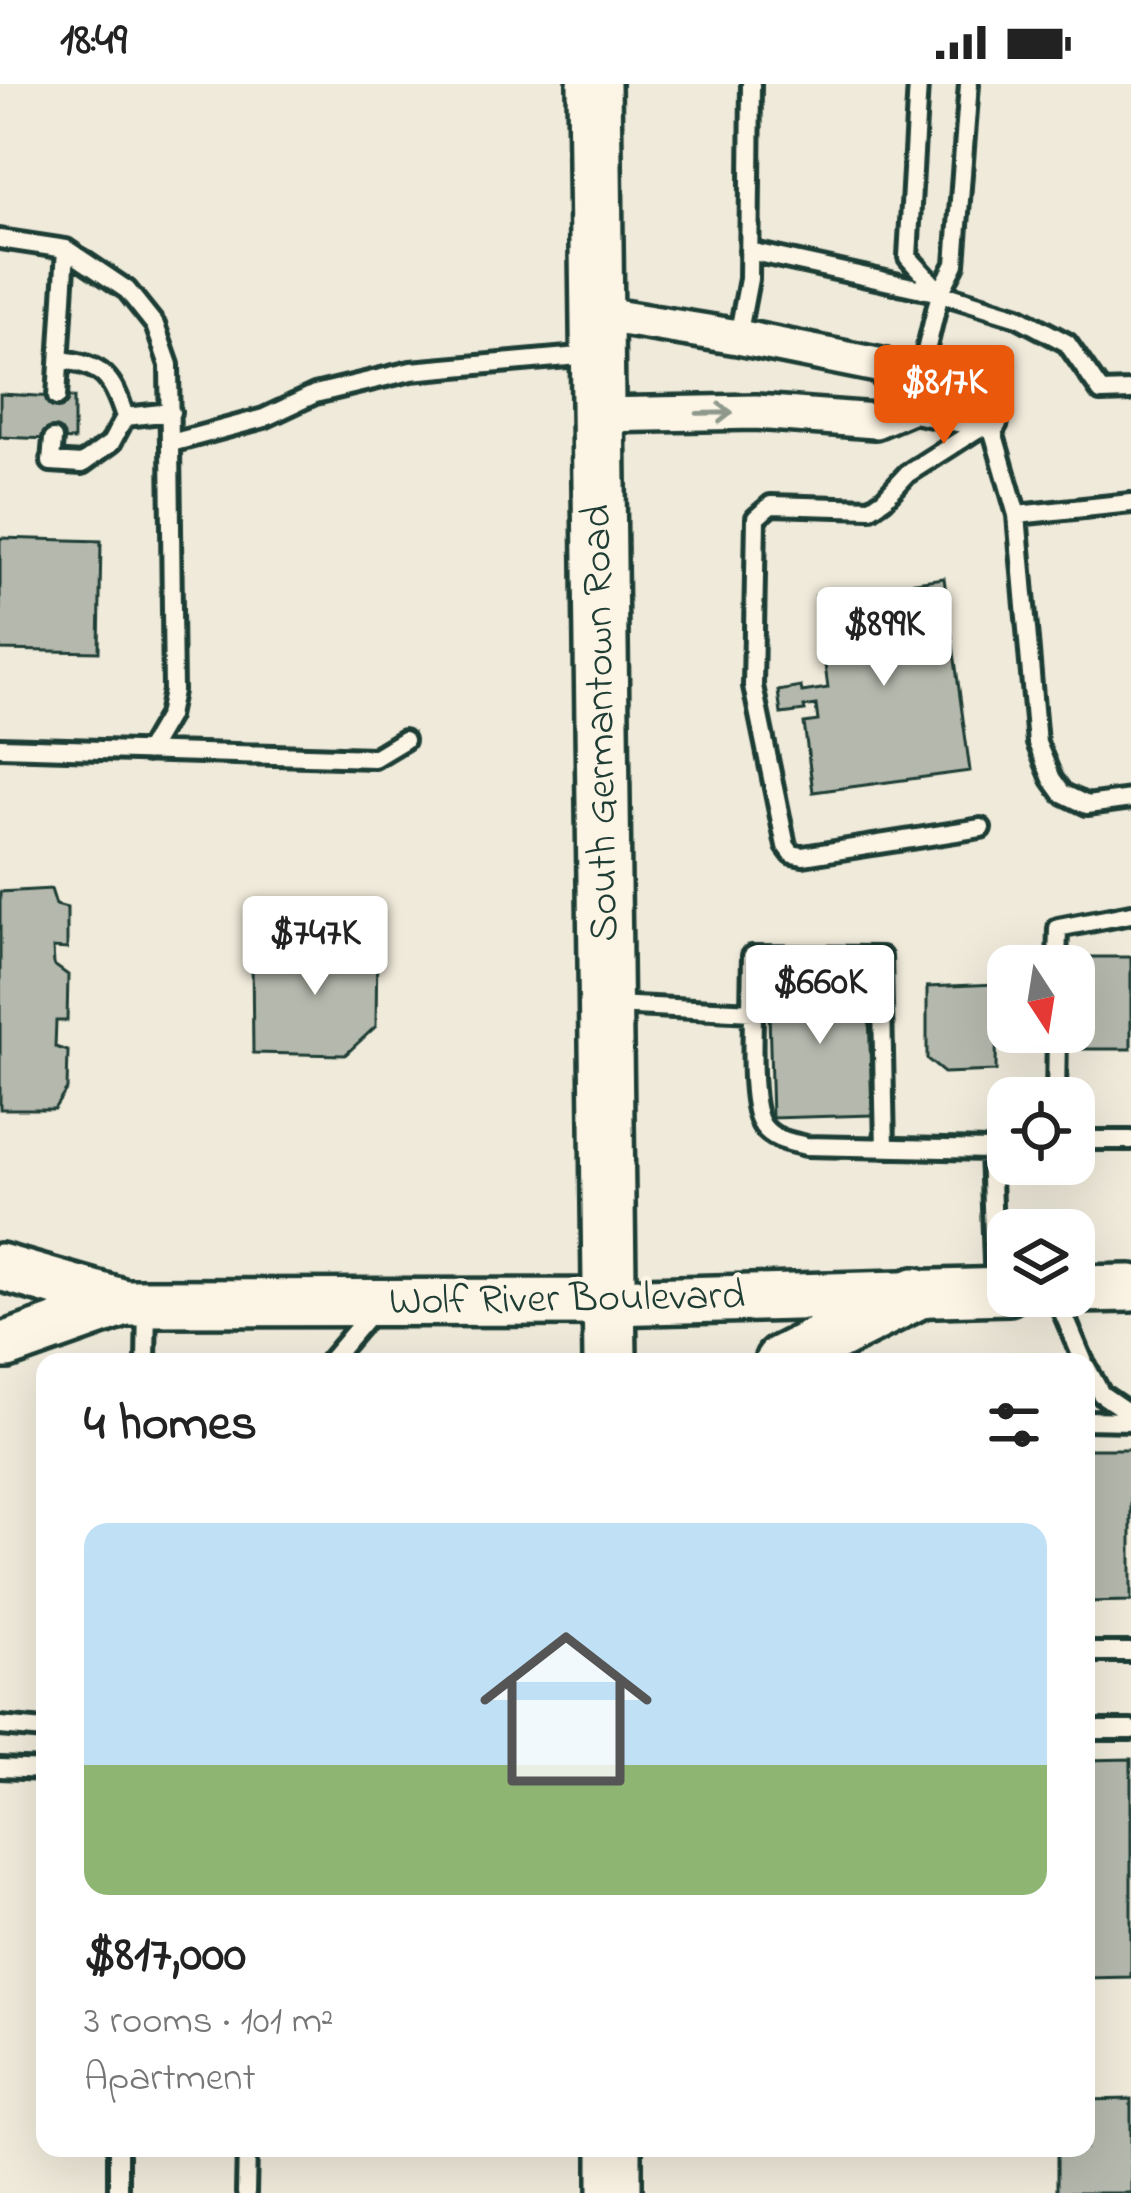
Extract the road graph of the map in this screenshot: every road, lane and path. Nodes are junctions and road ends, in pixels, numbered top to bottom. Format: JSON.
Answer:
{"nodes":[{"id":1,"x":594,"y":84,"type":"edge"},
{"id":2,"x":751,"y":84,"type":"edge"},
{"id":3,"x":918,"y":84,"type":"edge"},
{"id":4,"x":969,"y":84,"type":"edge"},
{"id":5,"x":0,"y":239,"type":"edge"},
{"id":6,"x":66,"y":249,"type":"junction"},
{"id":7,"x":749,"y":251,"type":"junction"},
{"id":8,"x":940,"y":293,"type":"junction"},
{"id":9,"x":597,"y":334,"type":"junction"},
{"id":10,"x":738,"y":337,"type":"junction"},
{"id":11,"x":60,"y":360,"type":"junction"},
{"id":12,"x":1131,"y":391,"type":"edge"},
{"id":13,"x":57,"y":397,"type":"dead end"},
{"id":14,"x":913,"y":406,"type":"junction"},
{"id":15,"x":171,"y":412,"type":"junction"},
{"id":16,"x":598,"y":415,"type":"junction"},
{"id":17,"x":125,"y":417,"type":"junction"},
{"id":18,"x":990,"y":421,"type":"junction"},
{"id":19,"x":53,"y":439,"type":"dead end"},
{"id":20,"x":171,"y":443,"type":"junction"},
{"id":21,"x":1131,"y":503,"type":"edge"},
{"id":22,"x":1017,"y":514,"type":"junction"},
{"id":23,"x":404,"y":740,"type":"dead end"},
{"id":24,"x":0,"y":747,"type":"edge"},
{"id":25,"x":147,"y":752,"type":"junction"},
{"id":26,"x":1131,"y":799,"type":"edge"},
{"id":27,"x":981,"y":828,"type":"dead end"},
{"id":28,"x":1131,"y":914,"type":"edge"},
{"id":29,"x":1058,"y":945,"type":"edge"},
{"id":30,"x":605,"y":1004,"type":"junction"},
{"id":31,"x":751,"y":1012,"type":"junction"},
{"id":32,"x":1095,"y":1140,"type":"edge"},
{"id":33,"x":1131,"y":1140,"type":"edge"},
{"id":34,"x":885,"y":1148,"type":"junction"},
{"id":35,"x":987,"y":1149,"type":"edge"},
{"id":36,"x":0,"y":1267,"type":"edge"},
{"id":37,"x":1131,"y":1288,"type":"edge"},
{"id":38,"x":1095,"y":1289,"type":"edge"},
{"id":39,"x":987,"y":1291,"type":"edge"},
{"id":40,"x":915,"y":1294,"type":"junction"},
{"id":41,"x":381,"y":1302,"type":"junction"},
{"id":42,"x":609,"y":1302,"type":"junction"},
{"id":43,"x":136,"y":1303,"type":"junction"},
{"id":44,"x":1065,"y":1317,"type":"edge"},
{"id":45,"x":0,"y":1345,"type":"edge"},
{"id":46,"x":144,"y":1353,"type":"edge"},
{"id":47,"x":337,"y":1353,"type":"edge"},
{"id":48,"x":610,"y":1353,"type":"edge"},
{"id":49,"x":800,"y":1353,"type":"edge"},
{"id":50,"x":1080,"y":1353,"type":"edge"},
{"id":51,"x":1095,"y":1382,"type":"edge"},
{"id":52,"x":1128,"y":1414,"type":"edge"},
{"id":53,"x":1095,"y":1419,"type":"edge"},
{"id":54,"x":1095,"y":1652,"type":"edge"},
{"id":55,"x":1131,"y":1652,"type":"edge"},
{"id":56,"x":0,"y":1726,"type":"edge"},
{"id":57,"x":36,"y":1729,"type":"edge"},
{"id":58,"x":1095,"y":1730,"type":"edge"},
{"id":59,"x":1131,"y":1730,"type":"edge"},
{"id":60,"x":0,"y":1768,"type":"edge"},
{"id":61,"x":36,"y":1770,"type":"edge"},
{"id":62,"x":118,"y":2157,"type":"edge"},
{"id":63,"x":247,"y":2157,"type":"edge"},
{"id":64,"x":615,"y":2157,"type":"edge"},
{"id":65,"x":118,"y":2193,"type":"edge"},
{"id":66,"x":246,"y":2193,"type":"edge"},
{"id":67,"x":615,"y":2193,"type":"edge"}],
"edges":[{"from":1,"to":9,"type":"main road","name":"South Germantown Road"},
{"from":2,"to":7,"type":"lane"},
{"from":3,"to":8,"type":"lane"},
{"from":4,"to":8,"type":"lane"},
{"from":5,"to":6,"type":"lane"},
{"from":6,"to":11,"type":"lane"},
{"from":6,"to":15,"type":"lane"},
{"from":7,"to":8,"type":"lane"},
{"from":7,"to":10,"type":"lane"},
{"from":8,"to":12,"type":"lane"},
{"from":8,"to":14,"type":"lane"},
{"from":9,"to":10,"type":"street"},
{"from":9,"to":16,"type":"main road","name":"South Germantown Road"},
{"from":9,"to":20,"type":"lane"},
{"from":10,"to":14,"type":"street"},
{"from":11,"to":13,"type":"lane"},
{"from":11,"to":17,"type":"lane"},
{"from":16,"to":14,"type":"street","one_way":true},
{"from":14,"to":18,"type":"street"},
{"from":15,"to":17,"type":"lane"},
{"from":15,"to":20,"type":"lane"},
{"from":16,"to":30,"type":"main road","name":"South Germantown Road"},
{"from":17,"to":19,"type":"lane"},
{"from":18,"to":22,"type":"lane"},
{"from":18,"to":27,"type":"lane"},
{"from":20,"to":25,"type":"lane"},
{"from":21,"to":22,"type":"lane"},
{"from":22,"to":26,"type":"lane"},
{"from":23,"to":25,"type":"lane"},
{"from":24,"to":25,"type":"lane"},
{"from":28,"to":29,"type":"lane"},
{"from":30,"to":31,"type":"lane"},
{"from":30,"to":42,"type":"main road","name":"South Germantown Road"},
{"from":31,"to":34,"type":"lane"},
{"from":31,"to":34,"type":"lane"},
{"from":32,"to":33,"type":"lane"},
{"from":34,"to":35,"type":"lane"},
{"from":36,"to":43,"type":"main road","name":"Wolf River Boulevard"},
{"from":37,"to":38,"type":"main road"},
{"from":39,"to":40,"type":"main road","name":"Wolf River Boulevard"},
{"from":40,"to":42,"type":"main road","name":"Wolf River Boulevard"},
{"from":40,"to":49,"type":"main road"},
{"from":41,"to":42,"type":"main road","name":"Wolf River Boulevard"},
{"from":41,"to":43,"type":"main road","name":"Wolf River Boulevard"},
{"from":41,"to":47,"type":"lane"},
{"from":42,"to":48,"type":"main road","name":"South Germantown Road"},
{"from":43,"to":45,"type":"main road","name":"Wolf River Boulevard"},
{"from":43,"to":46,"type":"lane"},
{"from":44,"to":50,"type":"lane"},
{"from":51,"to":52,"type":"lane"},
{"from":52,"to":53,"type":"lane"},
{"from":54,"to":55,"type":"lane"},
{"from":56,"to":57,"type":"lane"},
{"from":58,"to":59,"type":"lane"},
{"from":60,"to":61,"type":"lane"},
{"from":62,"to":65,"type":"lane"},
{"from":63,"to":66,"type":"lane"},
{"from":64,"to":67,"type":"main road"}]}
